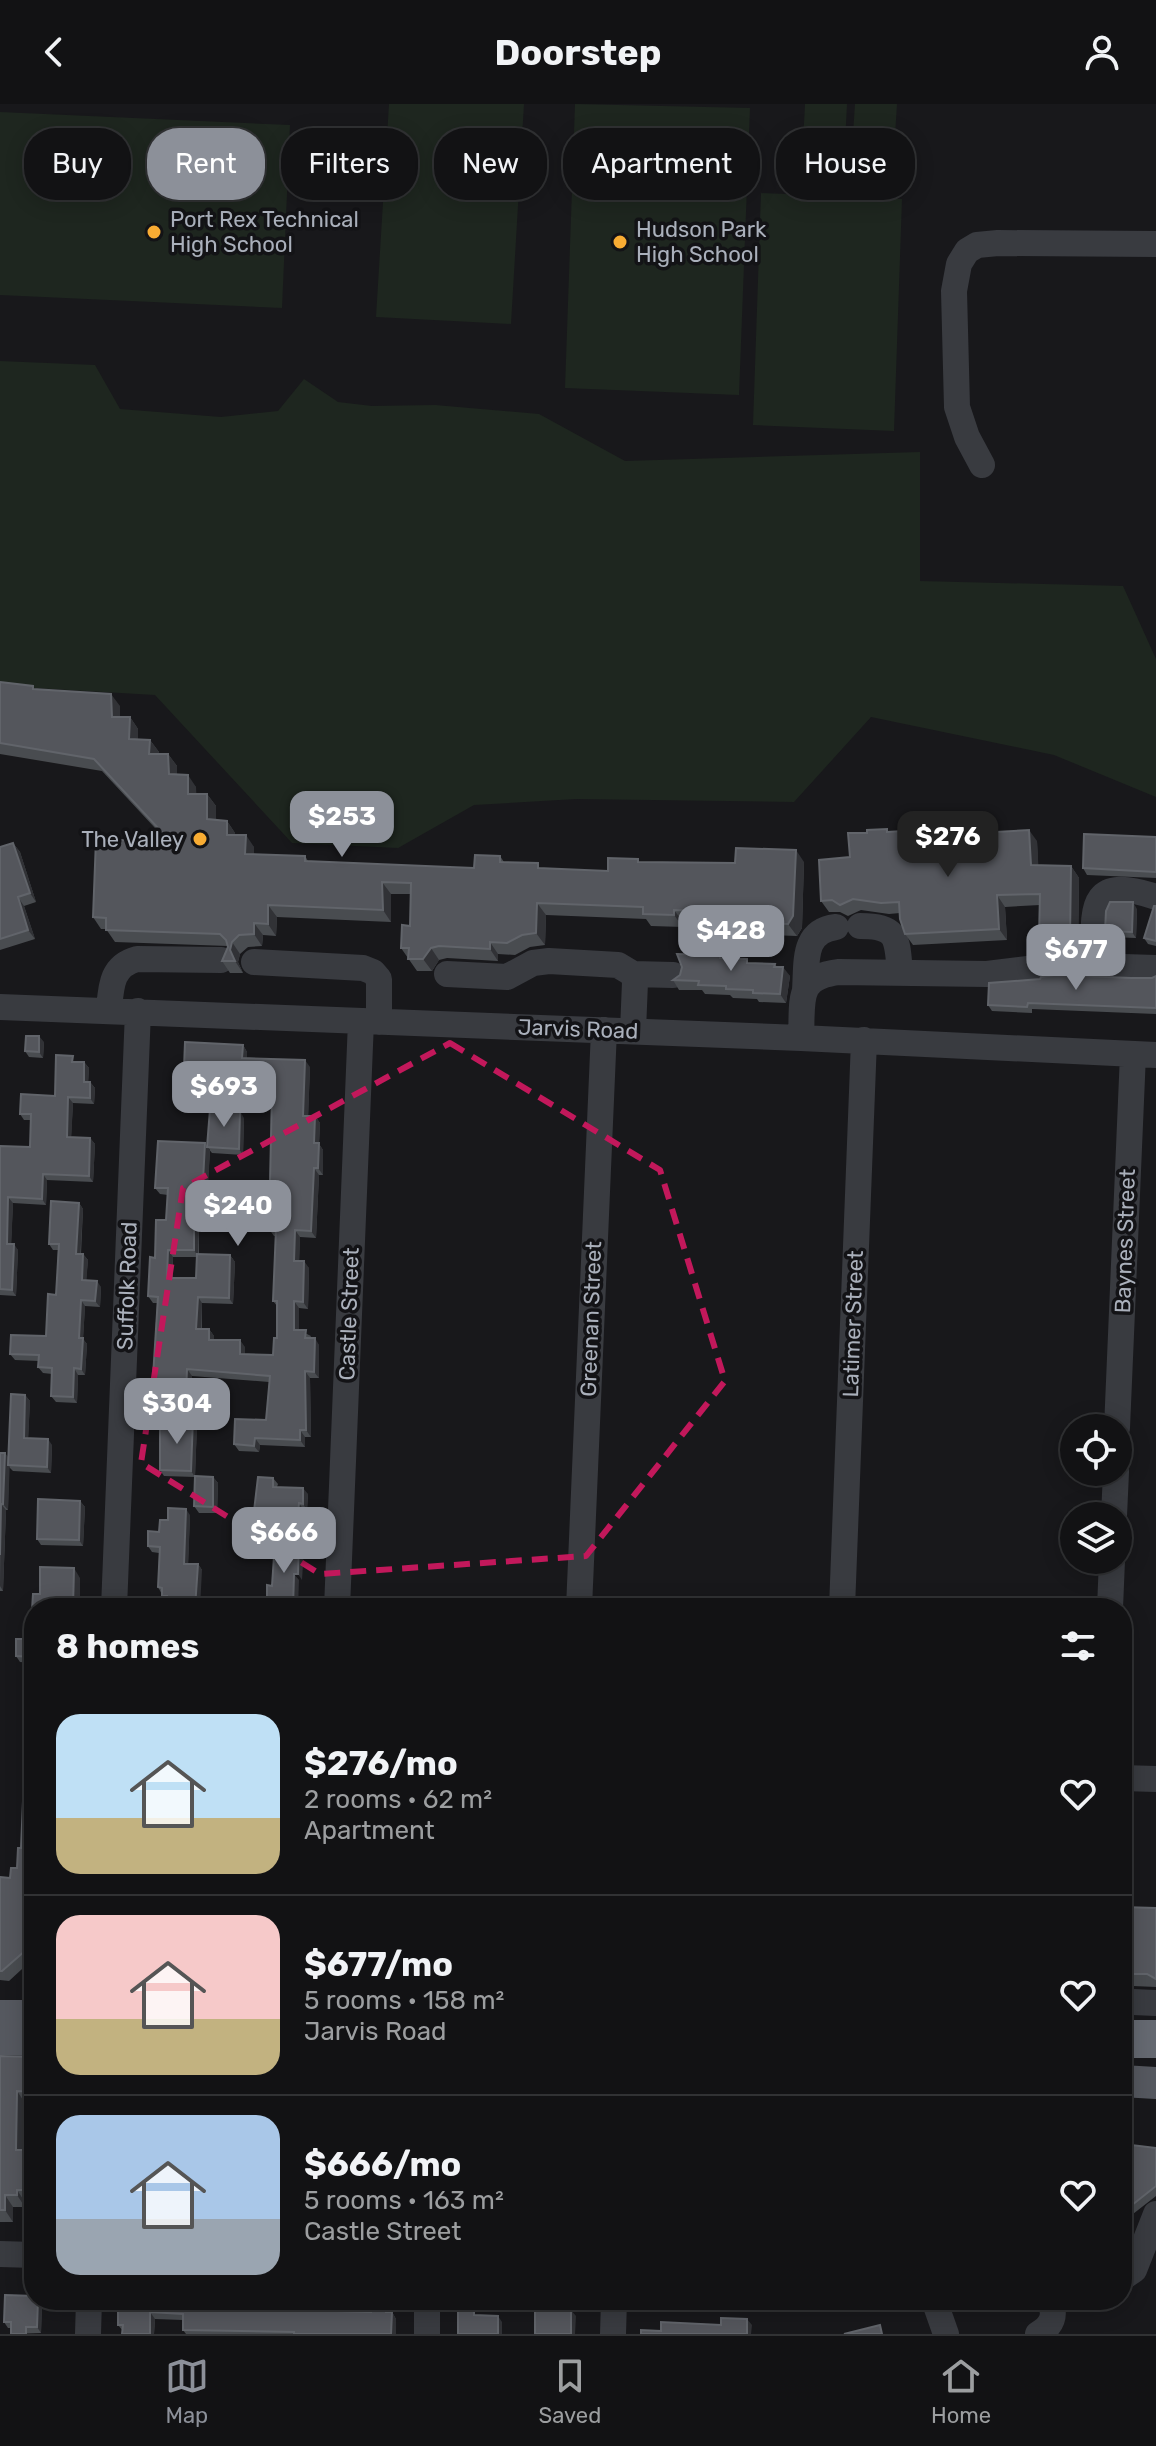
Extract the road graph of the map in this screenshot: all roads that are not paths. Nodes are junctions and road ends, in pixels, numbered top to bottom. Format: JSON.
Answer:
{"nodes":[{"id":1,"x":1156,"y":244,"type":"edge"},
{"id":2,"x":982,"y":465,"type":"dead end"},
{"id":3,"x":1156,"y":897,"type":"edge"},
{"id":4,"x":221,"y":960,"type":"edge"},
{"id":5,"x":254,"y":962,"type":"dead end"},
{"id":6,"x":1094,"y":965,"type":"junction"},
{"id":7,"x":1156,"y":968,"type":"edge"},
{"id":8,"x":900,"y":973,"type":"junction"},
{"id":9,"x":447,"y":974,"type":"dead end"},
{"id":10,"x":633,"y":974,"type":"junction"},
{"id":11,"x":673,"y":975,"type":"dead end"},
{"id":12,"x":805,"y":990,"type":"junction"},
{"id":13,"x":0,"y":1007,"type":"edge"},
{"id":14,"x":109,"y":1010,"type":"junction"},
{"id":15,"x":138,"y":1011,"type":"junction"},
{"id":16,"x":370,"y":1021,"type":"junction"},
{"id":17,"x":604,"y":1030,"type":"junction"},
{"id":18,"x":633,"y":1031,"type":"junction"},
{"id":19,"x":801,"y":1038,"type":"junction"},
{"id":20,"x":864,"y":1040,"type":"junction"},
{"id":21,"x":1144,"y":1054,"type":"edge"},
{"id":22,"x":1118,"y":1414,"type":"edge"},
{"id":23,"x":1111,"y":1574,"type":"edge"},
{"id":24,"x":114,"y":1598,"type":"edge"},
{"id":25,"x":338,"y":1598,"type":"edge"},
{"id":26,"x":579,"y":1598,"type":"edge"},
{"id":27,"x":842,"y":1598,"type":"edge"},
{"id":28,"x":1110,"y":1598,"type":"edge"},
{"id":29,"x":1132,"y":1778,"type":"edge"},
{"id":30,"x":1156,"y":1779,"type":"edge"},
{"id":31,"x":0,"y":2016,"type":"edge"},
{"id":32,"x":24,"y":2016,"type":"edge"},
{"id":33,"x":0,"y":2039,"type":"edge"},
{"id":34,"x":1132,"y":2039,"type":"edge"},
{"id":35,"x":1156,"y":2039,"type":"edge"},
{"id":36,"x":24,"y":2040,"type":"edge"},
{"id":37,"x":1132,"y":2055,"type":"edge"},
{"id":38,"x":1156,"y":2055,"type":"edge"},
{"id":39,"x":1132,"y":2082,"type":"edge"},
{"id":40,"x":1156,"y":2083,"type":"edge"},
{"id":41,"x":1156,"y":2214,"type":"edge"},
{"id":42,"x":0,"y":2254,"type":"edge"},
{"id":43,"x":24,"y":2255,"type":"edge"},
{"id":44,"x":1132,"y":2271,"type":"edge"},
{"id":45,"x":89,"y":2310,"type":"edge"},
{"id":46,"x":427,"y":2310,"type":"edge"},
{"id":47,"x":614,"y":2310,"type":"edge"},
{"id":48,"x":938,"y":2310,"type":"edge"},
{"id":49,"x":1052,"y":2310,"type":"edge"},
{"id":50,"x":88,"y":2334,"type":"edge"},
{"id":51,"x":427,"y":2334,"type":"edge"},
{"id":52,"x":613,"y":2334,"type":"edge"},
{"id":53,"x":946,"y":2334,"type":"edge"},
{"id":54,"x":1038,"y":2334,"type":"edge"}],
"edges":[{"from":1,"to":2,"type":"street"},
{"from":3,"to":6,"type":"street"},
{"from":4,"to":14,"type":"street"},
{"from":5,"to":16,"type":"street","name":"Castle Street"},
{"from":6,"to":7,"type":"street"},
{"from":6,"to":8,"type":"street"},
{"from":8,"to":12,"type":"street"},
{"from":8,"to":12,"type":"street"},
{"from":9,"to":10,"type":"street"},
{"from":10,"to":11,"type":"street"},
{"from":10,"to":18,"type":"street"},
{"from":12,"to":19,"type":"street"},
{"from":13,"to":14,"type":"street","name":"Jarvis Road"},
{"from":14,"to":15,"type":"street","name":"Jarvis Road"},
{"from":15,"to":16,"type":"street","name":"Jarvis Road"},
{"from":15,"to":24,"type":"street","name":"Suffolk Road"},
{"from":16,"to":17,"type":"street","name":"Jarvis Road"},
{"from":16,"to":25,"type":"street","name":"Castle Street"},
{"from":17,"to":18,"type":"street","name":"Jarvis Road"},
{"from":17,"to":26,"type":"street","name":"Greenan Street"},
{"from":18,"to":19,"type":"street","name":"Jarvis Road"},
{"from":19,"to":20,"type":"street","name":"Jarvis Road"},
{"from":20,"to":21,"type":"street","name":"Jarvis Road"},
{"from":20,"to":27,"type":"street","name":"Latimer Street"},
{"from":21,"to":22,"type":"street","name":"Baynes Street"},
{"from":23,"to":28,"type":"street"},
{"from":29,"to":30,"type":"street"},
{"from":31,"to":32,"type":"main road"},
{"from":33,"to":36,"type":"main road"},
{"from":34,"to":35,"type":"highway"},
{"from":37,"to":38,"type":"main road"},
{"from":39,"to":40,"type":"main road"},
{"from":41,"to":44,"type":"street"},
{"from":42,"to":43,"type":"street"},
{"from":45,"to":50,"type":"street"},
{"from":46,"to":51,"type":"street"},
{"from":47,"to":52,"type":"street"},
{"from":48,"to":53,"type":"street"},
{"from":49,"to":54,"type":"street"}]}
